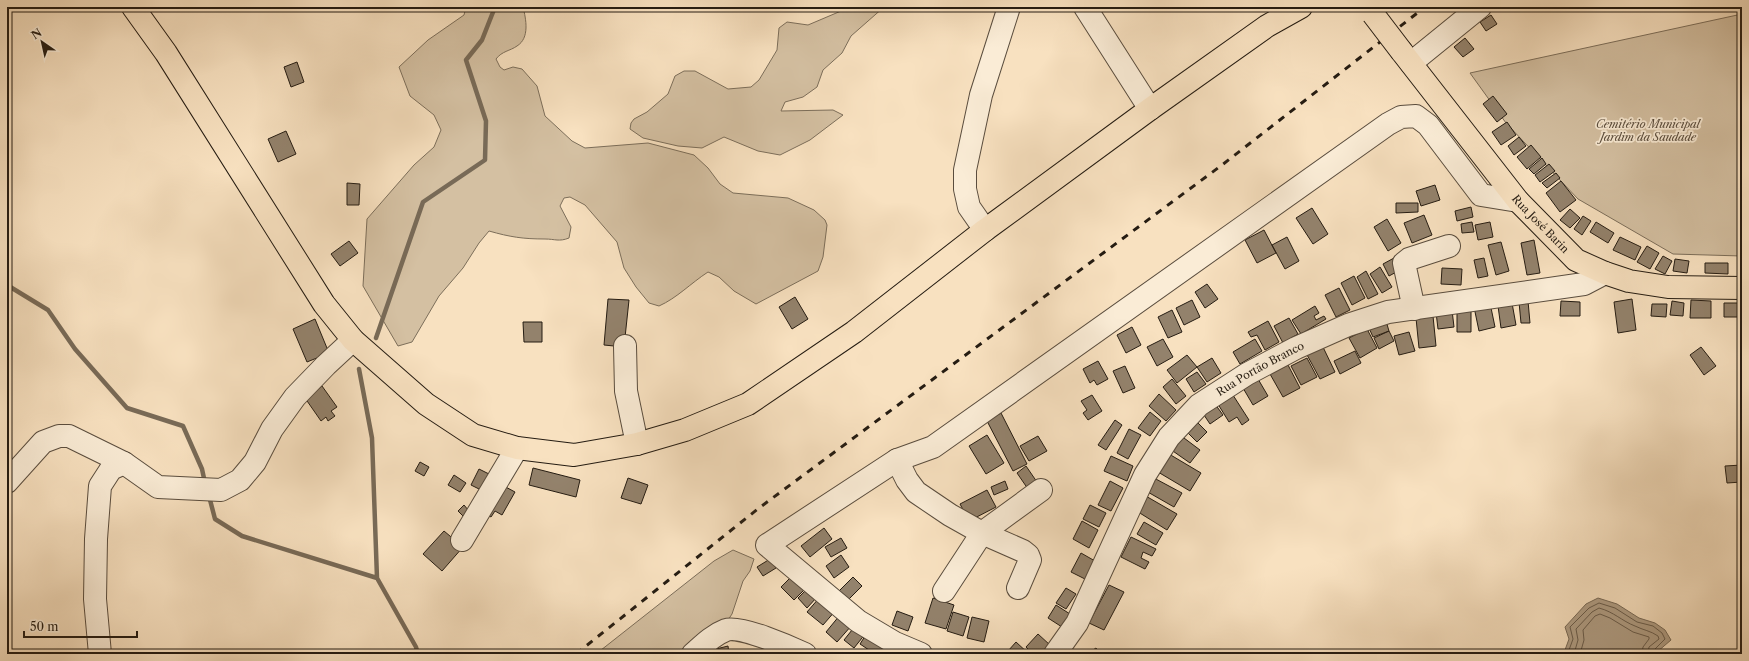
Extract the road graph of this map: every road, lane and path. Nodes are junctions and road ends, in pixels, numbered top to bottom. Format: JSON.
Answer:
{"nodes":[{"id":1,"x":133,"y":7,"type":"edge"},
{"id":2,"x":1009,"y":7,"type":"edge"},
{"id":3,"x":1085,"y":7,"type":"edge"},
{"id":4,"x":1301,"y":7,"type":"edge"},
{"id":5,"x":1480,"y":7,"type":"edge"},
{"id":6,"x":1368,"y":11,"type":"edge"},
{"id":7,"x":1407,"y":57,"type":"junction"},
{"id":8,"x":1150,"y":108,"type":"junction"},
{"id":9,"x":1518,"y":201,"type":"junction"},
{"id":10,"x":985,"y":230,"type":"junction"},
{"id":11,"x":1449,"y":246,"type":"dead end"},
{"id":12,"x":1604,"y":273,"type":"junction"},
{"id":13,"x":1742,"y":288,"type":"edge"},
{"id":14,"x":1414,"y":309,"type":"junction"},
{"id":15,"x":353,"y":340,"type":"junction"},
{"id":16,"x":625,"y":346,"type":"dead end"},
{"id":17,"x":637,"y":444,"type":"junction"},
{"id":18,"x":516,"y":448,"type":"junction"},
{"id":19,"x":897,"y":460,"type":"junction"},
{"id":20,"x":124,"y":463,"type":"junction"},
{"id":21,"x":7,"y":482,"type":"edge"},
{"id":22,"x":1041,"y":490,"type":"dead end"},
{"id":23,"x":982,"y":533,"type":"junction"},
{"id":24,"x":462,"y":540,"type":"dead end"},
{"id":25,"x":1018,"y":588,"type":"dead end"},
{"id":26,"x":944,"y":592,"type":"dead end"},
{"id":27,"x":770,"y":647,"type":"edge"},
{"id":28,"x":100,"y":654,"type":"edge"},
{"id":29,"x":693,"y":654,"type":"edge"},
{"id":30,"x":804,"y":654,"type":"edge"},
{"id":31,"x":921,"y":654,"type":"edge"},
{"id":32,"x":1055,"y":654,"type":"edge"}],
"edges":[{"from":1,"to":15,"type":"main road"},
{"from":2,"to":10,"type":"street"},
{"from":3,"to":8,"type":"street"},
{"from":4,"to":8,"type":"main road"},
{"from":5,"to":7,"type":"street"},
{"from":6,"to":7,"type":"main road","name":"Rua José Barin","bridge":true},
{"from":7,"to":9,"type":"main road","name":"Rua José Barin"},
{"from":8,"to":10,"type":"main road"},
{"from":9,"to":12,"type":"main road","name":"Rua José Barin"},
{"from":9,"to":19,"type":"street"},
{"from":10,"to":17,"type":"main road"},
{"from":11,"to":14,"type":"street"},
{"from":12,"to":13,"type":"main road","name":"Rua José Barin"},
{"from":12,"to":14,"type":"street","name":"Rua Portão Branco"},
{"from":14,"to":32,"type":"street","name":"Rua Portão Branco"},
{"from":15,"to":18,"type":"main road"},
{"from":15,"to":20,"type":"street"},
{"from":16,"to":17,"type":"street"},
{"from":17,"to":18,"type":"main road"},
{"from":18,"to":24,"type":"street"},
{"from":19,"to":23,"type":"street"},
{"from":19,"to":31,"type":"street"},
{"from":20,"to":21,"type":"street"},
{"from":20,"to":28,"type":"street"},
{"from":22,"to":23,"type":"street"},
{"from":23,"to":25,"type":"street"},
{"from":23,"to":26,"type":"street"},
{"from":27,"to":29,"type":"street"},
{"from":27,"to":30,"type":"street"}]}
